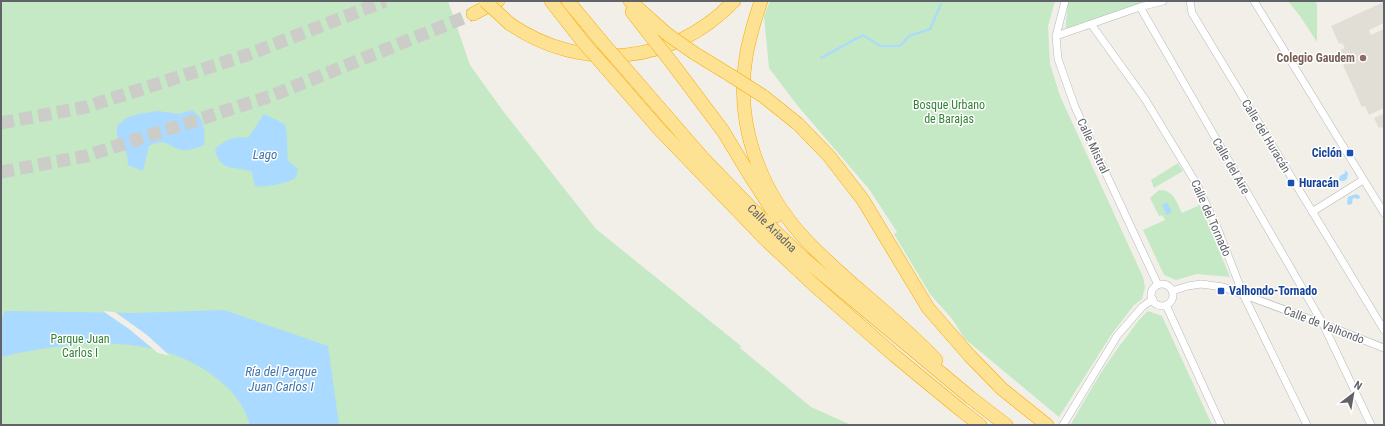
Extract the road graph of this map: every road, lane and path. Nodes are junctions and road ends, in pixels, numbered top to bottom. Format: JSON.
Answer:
{"nodes":[{"id":1,"x":485,"y":1,"type":"edge"},
{"id":2,"x":498,"y":1,"type":"edge"},
{"id":3,"x":551,"y":1,"type":"edge"},
{"id":4,"x":624,"y":1,"type":"edge"},
{"id":5,"x":630,"y":1,"type":"edge"},
{"id":6,"x":734,"y":1,"type":"edge"},
{"id":7,"x":761,"y":1,"type":"edge"},
{"id":8,"x":1065,"y":1,"type":"edge"},
{"id":9,"x":1163,"y":1,"type":"edge"},
{"id":10,"x":1190,"y":1,"type":"edge"},
{"id":11,"x":1254,"y":1,"type":"edge"},
{"id":12,"x":572,"y":6,"type":"edge"},
{"id":13,"x":1140,"y":7,"type":"junction"},
{"id":14,"x":473,"y":14,"type":"tunnel mouth"},
{"id":15,"x":1091,"y":24,"type":"junction"},
{"id":16,"x":1056,"y":36,"type":"junction"},
{"id":17,"x":1363,"y":180,"type":"junction"},
{"id":18,"x":1312,"y":212,"type":"junction"},
{"id":19,"x":1384,"y":213,"type":"edge"},
{"id":20,"x":1158,"y":285,"type":"junction"},
{"id":21,"x":1172,"y":290,"type":"junction"},
{"id":22,"x":1243,"y":294,"type":"junction"},
{"id":23,"x":1153,"y":299,"type":"junction"},
{"id":24,"x":1166,"y":305,"type":"junction"},
{"id":25,"x":882,"y":324,"type":"junction"},
{"id":26,"x":1323,"y":324,"type":"junction"},
{"id":27,"x":1384,"y":330,"type":"edge"},
{"id":28,"x":1384,"y":348,"type":"edge"},
{"id":29,"x":972,"y":398,"type":"junction"},
{"id":30,"x":980,"y":425,"type":"edge"},
{"id":31,"x":1006,"y":425,"type":"edge"},
{"id":32,"x":1047,"y":425,"type":"edge"},
{"id":33,"x":1063,"y":425,"type":"edge"},
{"id":34,"x":1221,"y":425,"type":"edge"},
{"id":35,"x":1307,"y":425,"type":"edge"},
{"id":36,"x":1371,"y":425,"type":"edge"}],
"edges":[{"from":1,"to":6,"type":"highway","bridge":true},
{"from":2,"to":14,"type":"highway"},
{"from":3,"to":30,"type":"highway","name":"Calle Ariadna","bridge":true},
{"from":4,"to":25,"type":"highway","bridge":true},
{"from":5,"to":32,"type":"highway","bridge":true},
{"from":7,"to":29,"type":"highway"},
{"from":8,"to":16,"type":"street","name":"Calle Mistral"},
{"from":9,"to":13,"type":"street"},
{"from":10,"to":18,"type":"street","name":"Calle del Huracán"},
{"from":11,"to":17,"type":"street"},
{"from":12,"to":25,"type":"highway","name":"Calle Ariadna","bridge":true},
{"from":13,"to":15,"type":"street"},
{"from":13,"to":26,"type":"street","name":"Calle del Aire"},
{"from":15,"to":16,"type":"street"},
{"from":15,"to":22,"type":"street","name":"Calle del Tornado"},
{"from":16,"to":20,"type":"street","name":"Calle Mistral"},
{"from":17,"to":18,"type":"street"},
{"from":17,"to":19,"type":"street"},
{"from":18,"to":27,"type":"street","name":"Calle del Huracán"},
{"from":20,"to":21,"type":"street"},
{"from":20,"to":23,"type":"street"},
{"from":21,"to":22,"type":"street","name":"Calle de Valhondo"},
{"from":21,"to":24,"type":"street"},
{"from":22,"to":26,"type":"street","name":"Calle de Valhondo"},
{"from":22,"to":35,"type":"street","name":"Calle del Tornado"},
{"from":23,"to":24,"type":"street"},
{"from":23,"to":33,"type":"street"},
{"from":24,"to":34,"type":"street"},
{"from":25,"to":29,"type":"highway","name":"Calle Ariadna"},
{"from":26,"to":28,"type":"street","name":"Calle de Valhondo"},
{"from":26,"to":36,"type":"street","name":"Calle del Aire"},
{"from":29,"to":31,"type":"highway","name":"Calle Ariadna"}]}
